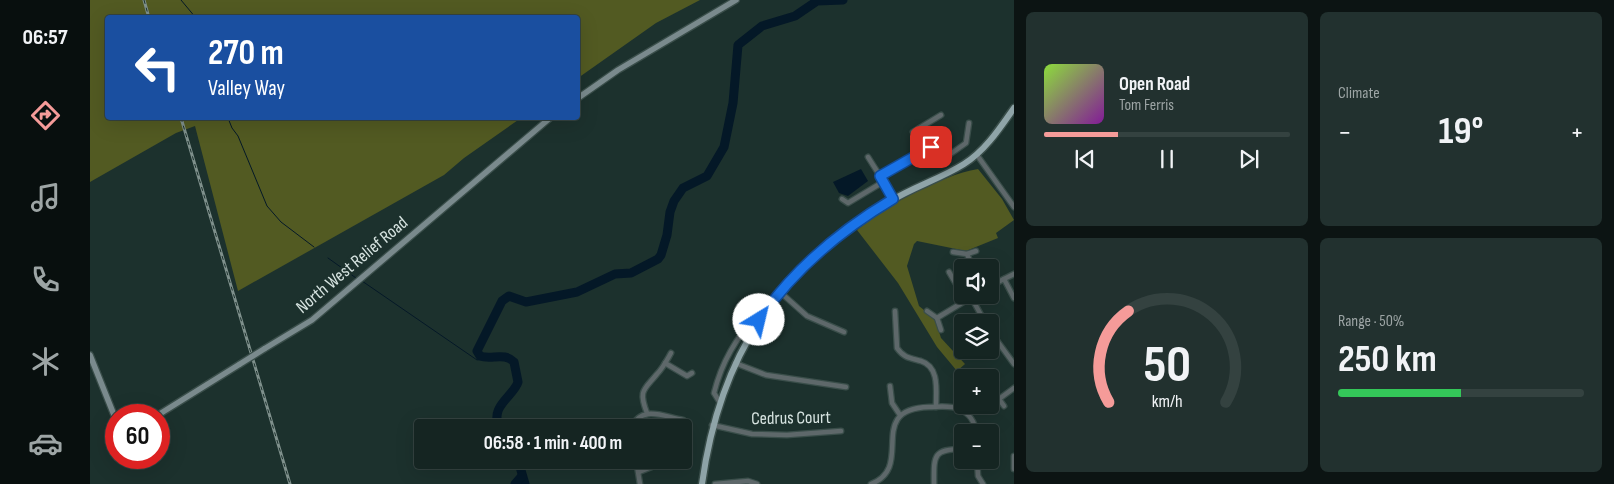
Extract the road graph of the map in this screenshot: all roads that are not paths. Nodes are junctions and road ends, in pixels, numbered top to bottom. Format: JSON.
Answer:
{"nodes":[{"id":1,"x":736,"y":0,"type":"edge"},
{"id":2,"x":580,"y":97,"type":"edge"},
{"id":3,"x":1014,"y":108,"type":"edge"},
{"id":4,"x":940,"y":115,"type":"dead end"},
{"id":5,"x":548,"y":120,"type":"edge"},
{"id":6,"x":969,"y":123,"type":"dead end"},
{"id":7,"x":920,"y":128,"type":"junction"},
{"id":8,"x":913,"y":132,"type":"dead end"},
{"id":9,"x":931,"y":147,"type":"junction"},
{"id":10,"x":976,"y":155,"type":"junction"},
{"id":11,"x":868,"y":157,"type":"dead end"},
{"id":12,"x":880,"y":176,"type":"junction"},
{"id":13,"x":883,"y":182,"type":"junction"},
{"id":14,"x":842,"y":199,"type":"dead end"},
{"id":15,"x":893,"y":199,"type":"junction"},
{"id":16,"x":1014,"y":207,"type":"edge"},
{"id":17,"x":976,"y":251,"type":"dead end"},
{"id":18,"x":953,"y":252,"type":"dead end"},
{"id":19,"x":967,"y":254,"type":"junction"},
{"id":20,"x":970,"y":259,"type":"edge"},
{"id":21,"x":949,"y":272,"type":"dead end"},
{"id":22,"x":1014,"y":274,"type":"edge"},
{"id":23,"x":1004,"y":279,"type":"junction"},
{"id":24,"x":954,"y":280,"type":"edge"},
{"id":25,"x":999,"y":282,"type":"edge"},
{"id":26,"x":780,"y":292,"type":"junction"},
{"id":27,"x":1014,"y":298,"type":"edge"},
{"id":28,"x":960,"y":304,"type":"edge"},
{"id":29,"x":895,"y":311,"type":"dead end"},
{"id":30,"x":927,"y":311,"type":"dead end"},
{"id":31,"x":757,"y":314,"type":"dead end"},
{"id":32,"x":937,"y":318,"type":"junction"},
{"id":33,"x":941,"y":330,"type":"dead end"},
{"id":34,"x":844,"y":332,"type":"dead end"},
{"id":35,"x":736,"y":340,"type":"junction"},
{"id":36,"x":745,"y":343,"type":"junction"},
{"id":37,"x":999,"y":343,"type":"edge"},
{"id":38,"x":671,"y":353,"type":"dead end"},
{"id":39,"x":90,"y":355,"type":"edge"},
{"id":40,"x":665,"y":363,"type":"junction"},
{"id":41,"x":735,"y":363,"type":"junction"},
{"id":42,"x":1014,"y":364,"type":"edge"},
{"id":43,"x":692,"y":373,"type":"dead end"},
{"id":44,"x":890,"y":386,"type":"dead end"},
{"id":45,"x":846,"y":387,"type":"dead end"},
{"id":46,"x":1014,"y":388,"type":"edge"},
{"id":47,"x":999,"y":399,"type":"joint"},
{"id":48,"x":720,"y":401,"type":"junction"},
{"id":49,"x":110,"y":404,"type":"edge"},
{"id":50,"x":1004,"y":406,"type":"dead end"},
{"id":51,"x":936,"y":407,"type":"junction"},
{"id":52,"x":170,"y":408,"type":"edge"},
{"id":53,"x":647,"y":413,"type":"junction"},
{"id":54,"x":900,"y":415,"type":"junction"},
{"id":55,"x":638,"y":419,"type":"edge"},
{"id":56,"x":679,"y":419,"type":"edge"},
{"id":57,"x":973,"y":424,"type":"edge"},
{"id":58,"x":712,"y":425,"type":"junction"},
{"id":59,"x":840,"y":431,"type":"dead end"},
{"id":60,"x":954,"y":449,"type":"edge"},
{"id":61,"x":1014,"y":456,"type":"edge"},
{"id":62,"x":639,"y":469,"type":"edge"},
{"id":63,"x":647,"y":469,"type":"edge"},
{"id":64,"x":978,"y":469,"type":"edge"},
{"id":65,"x":1014,"y":469,"type":"edge"},
{"id":66,"x":640,"y":472,"type":"junction"},
{"id":67,"x":640,"y":484,"type":"edge"},
{"id":68,"x":702,"y":484,"type":"edge"},
{"id":69,"x":715,"y":484,"type":"edge"},
{"id":70,"x":757,"y":484,"type":"edge"},
{"id":71,"x":871,"y":484,"type":"edge"},
{"id":72,"x":934,"y":484,"type":"edge"},
{"id":73,"x":983,"y":484,"type":"edge"}],
"edges":[{"from":1,"to":2,"type":"street"},
{"from":3,"to":10,"type":"main road"},
{"from":4,"to":7,"type":"street"},
{"from":5,"to":52,"type":"street","name":"North West Relief Road","bridge":true},
{"from":6,"to":9,"type":"street"},
{"from":7,"to":8,"type":"street"},
{"from":7,"to":9,"type":"street"},
{"from":9,"to":12,"type":"street"},
{"from":10,"to":15,"type":"main road"},
{"from":10,"to":16,"type":"street"},
{"from":11,"to":12,"type":"street"},
{"from":12,"to":13,"type":"street"},
{"from":13,"to":14,"type":"street"},
{"from":13,"to":15,"type":"street"},
{"from":15,"to":26,"type":"main road"},
{"from":17,"to":19,"type":"street"},
{"from":18,"to":19,"type":"street"},
{"from":19,"to":20,"type":"street"},
{"from":21,"to":24,"type":"street"},
{"from":22,"to":23,"type":"street"},
{"from":23,"to":25,"type":"street"},
{"from":23,"to":27,"type":"street"},
{"from":26,"to":34,"type":"street"},
{"from":26,"to":36,"type":"main road"},
{"from":28,"to":32,"type":"street"},
{"from":29,"to":51,"type":"street"},
{"from":30,"to":32,"type":"street"},
{"from":31,"to":35,"type":"street"},
{"from":32,"to":33,"type":"street"},
{"from":35,"to":36,"type":"street"},
{"from":35,"to":48,"type":"street"},
{"from":36,"to":41,"type":"main road"},
{"from":37,"to":42,"type":"street"},
{"from":38,"to":40,"type":"street"},
{"from":39,"to":49,"type":"street"},
{"from":40,"to":43,"type":"street"},
{"from":40,"to":53,"type":"street"},
{"from":41,"to":45,"type":"street"},
{"from":41,"to":48,"type":"main road"},
{"from":44,"to":54,"type":"street"},
{"from":46,"to":47,"type":"street"},
{"from":47,"to":50,"type":"street"},
{"from":48,"to":58,"type":"main road"},
{"from":51,"to":54,"type":"street"},
{"from":51,"to":57,"type":"street"},
{"from":53,"to":55,"type":"street"},
{"from":53,"to":56,"type":"street"},
{"from":54,"to":71,"type":"street"},
{"from":58,"to":59,"type":"street","name":"Cedrus Court"},
{"from":58,"to":68,"type":"main road"},
{"from":60,"to":72,"type":"street"},
{"from":61,"to":65,"type":"street"},
{"from":62,"to":66,"type":"street"},
{"from":63,"to":66,"type":"street"},
{"from":64,"to":73,"type":"street"},
{"from":66,"to":67,"type":"street"},
{"from":69,"to":70,"type":"street"}]}
